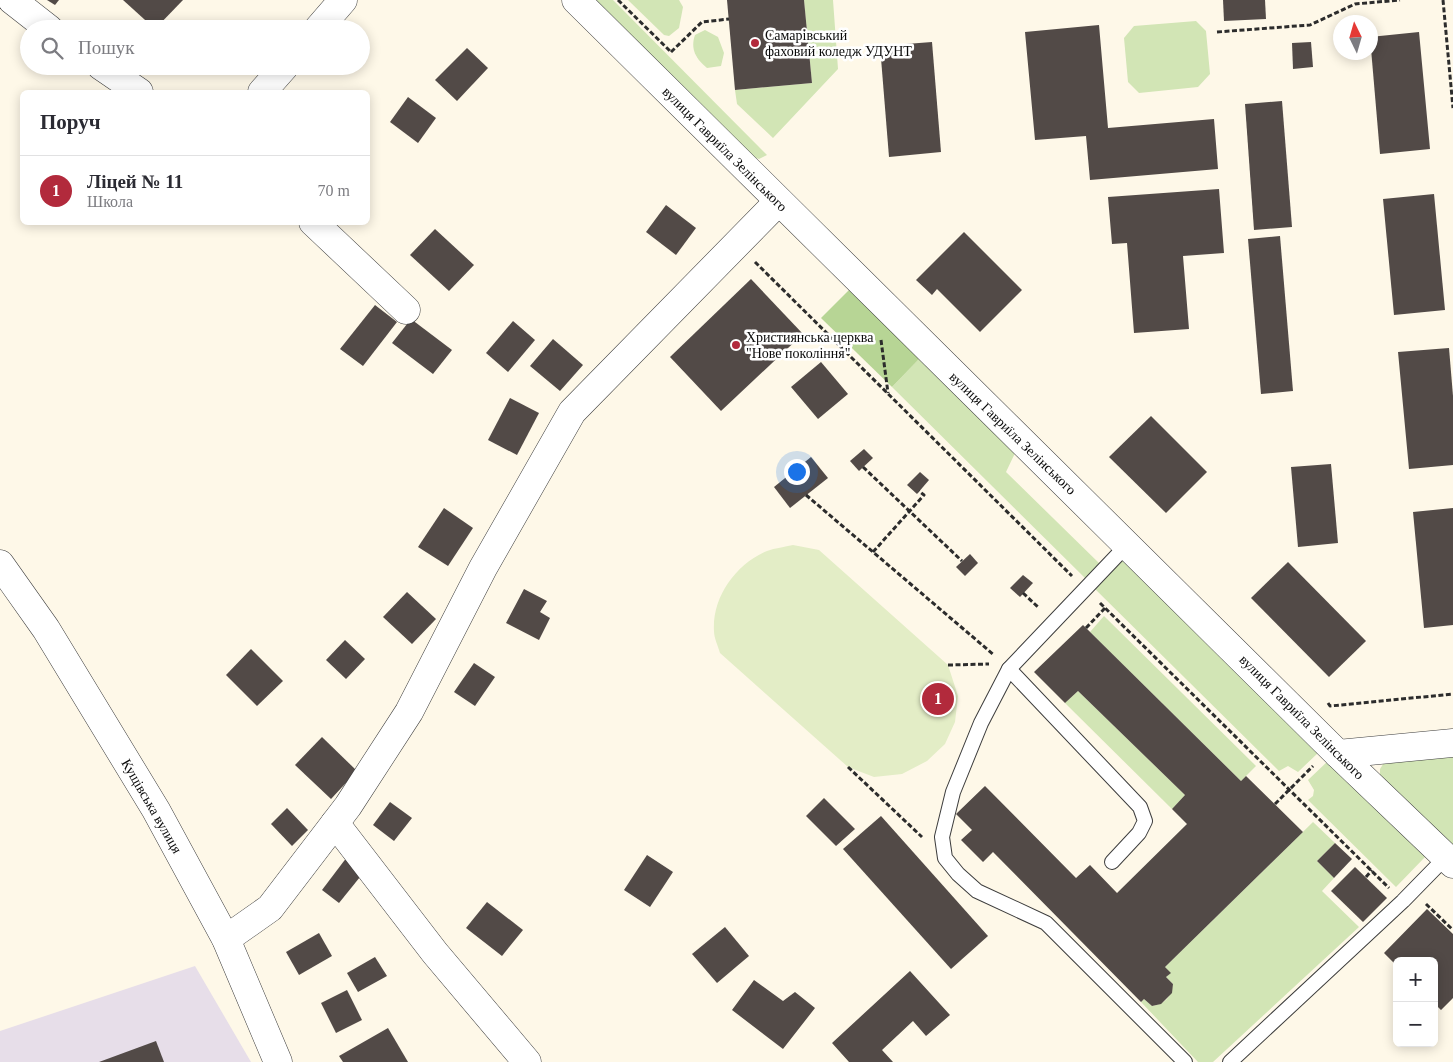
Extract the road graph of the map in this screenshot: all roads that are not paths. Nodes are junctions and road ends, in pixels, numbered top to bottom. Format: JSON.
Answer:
{"nodes":[{"id":1,"x":12,"y":0,"type":"edge"},
{"id":2,"x":343,"y":0,"type":"edge"},
{"id":3,"x":576,"y":0,"type":"edge"},
{"id":4,"x":38,"y":20,"type":"edge"},
{"id":5,"x":326,"y":20,"type":"edge"},
{"id":6,"x":114,"y":75,"type":"edge"},
{"id":7,"x":277,"y":75,"type":"edge"},
{"id":8,"x":136,"y":90,"type":"edge"},
{"id":9,"x":264,"y":90,"type":"edge"},
{"id":10,"x":778,"y":202,"type":"junction"},
{"id":11,"x":316,"y":225,"type":"edge"},
{"id":12,"x":406,"y":310,"type":"dead end"},
{"id":13,"x":1127,"y":545,"type":"junction"},
{"id":14,"x":0,"y":564,"type":"edge"},
{"id":15,"x":1009,"y":669,"type":"junction"},
{"id":16,"x":1453,"y":743,"type":"edge"},
{"id":17,"x":1338,"y":754,"type":"junction"},
{"id":18,"x":335,"y":823,"type":"junction"},
{"id":19,"x":1449,"y":860,"type":"edge"},
{"id":20,"x":1112,"y":862,"type":"dead end"},
{"id":21,"x":226,"y":939,"type":"junction"},
{"id":22,"x":278,"y":1062,"type":"edge"},
{"id":23,"x":527,"y":1062,"type":"edge"},
{"id":24,"x":1185,"y":1062,"type":"edge"},
{"id":25,"x":1230,"y":1062,"type":"edge"}],
"edges":[{"from":1,"to":4,"type":"street"},
{"from":2,"to":5,"type":"street"},
{"from":3,"to":10,"type":"street","name":"вулиця Гавриїла Зелінського"},
{"from":6,"to":8,"type":"street"},
{"from":7,"to":9,"type":"street"},
{"from":10,"to":13,"type":"street","name":"вулиця Гавриїла Зелінського"},
{"from":10,"to":18,"type":"street"},
{"from":11,"to":12,"type":"street"},
{"from":13,"to":15,"type":"lane"},
{"from":13,"to":17,"type":"street","name":"вулиця Гавриїла Зелінського"},
{"from":14,"to":21,"type":"street","name":"Кущівська вулиця"},
{"from":15,"to":20,"type":"lane"},
{"from":15,"to":24,"type":"lane"},
{"from":16,"to":17,"type":"street"},
{"from":17,"to":19,"type":"street","name":"вулиця Гавриїла Зелінського"},
{"from":18,"to":21,"type":"street"},
{"from":18,"to":23,"type":"street"},
{"from":19,"to":25,"type":"lane"},
{"from":21,"to":22,"type":"street","name":"Кущівська вулиця"}]}
